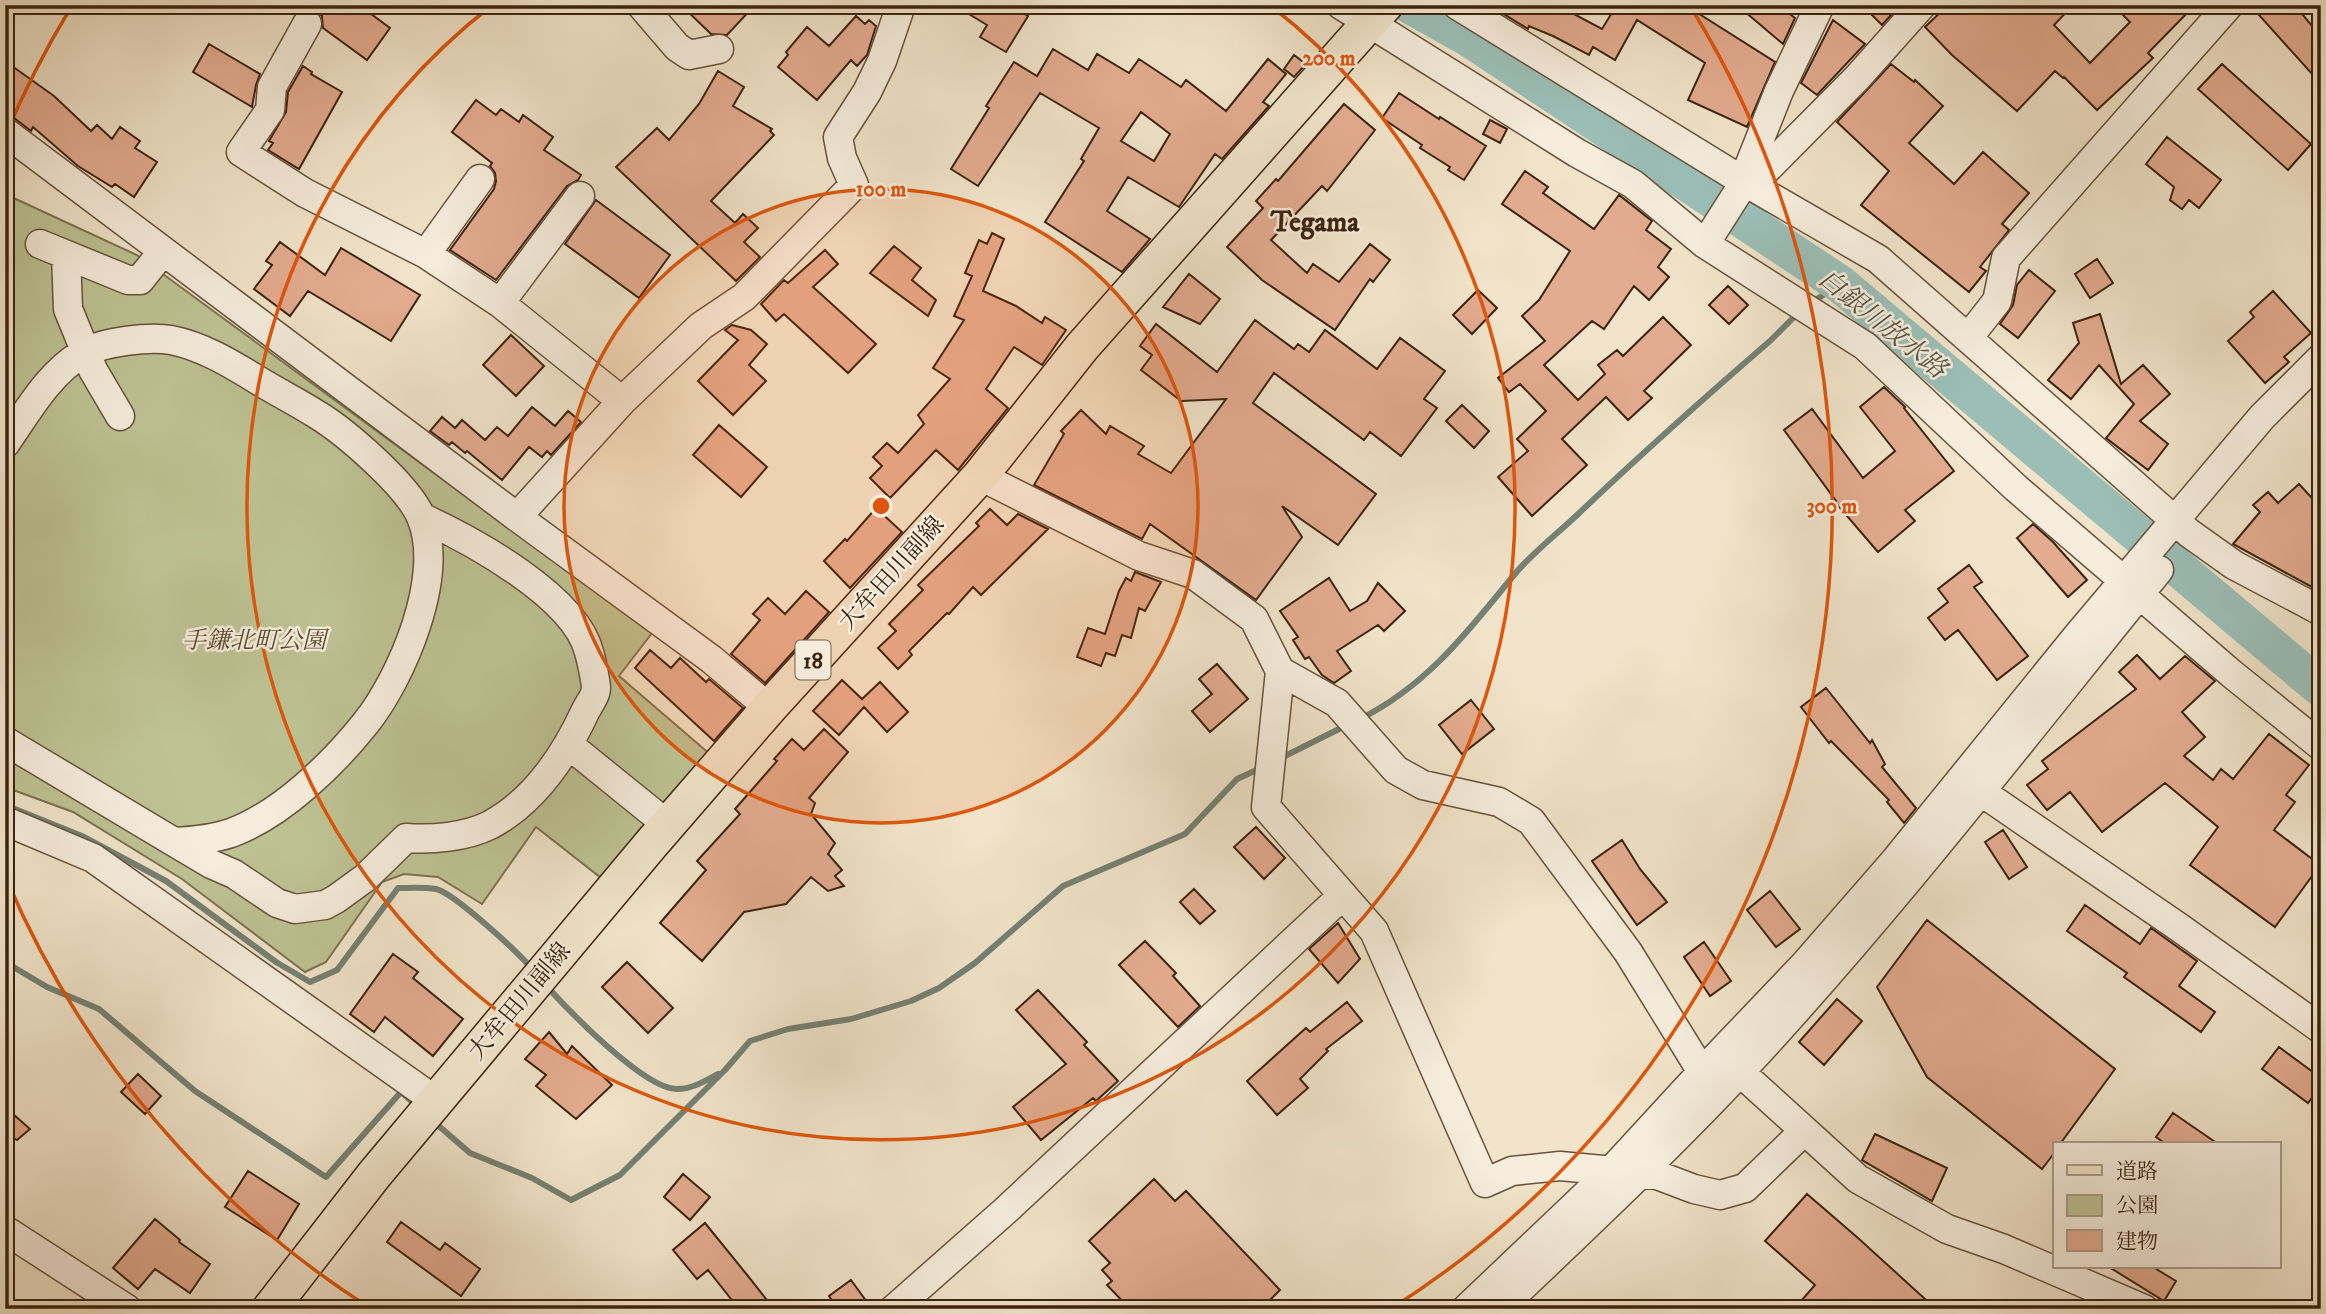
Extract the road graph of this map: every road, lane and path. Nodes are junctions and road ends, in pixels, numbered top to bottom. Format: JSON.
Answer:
{"nodes":[{"id":1,"x":641,"y":5,"type":"edge"},
{"id":2,"x":901,"y":5,"type":"edge"},
{"id":3,"x":1457,"y":5,"type":"edge"},
{"id":4,"x":1820,"y":5,"type":"edge"},
{"id":5,"x":1922,"y":5,"type":"edge"},
{"id":6,"x":2229,"y":5,"type":"edge"},
{"id":7,"x":1367,"y":12,"type":"edge"},
{"id":8,"x":307,"y":24,"type":"dead end"},
{"id":9,"x":719,"y":49,"type":"dead end"},
{"id":10,"x":5,"y":132,"type":"edge"},
{"id":11,"x":480,"y":179,"type":"dead end"},
{"id":12,"x":1745,"y":185,"type":"junction"},
{"id":13,"x":580,"y":196,"type":"dead end"},
{"id":14,"x":1708,"y":239,"type":"junction"},
{"id":15,"x":40,"y":244,"type":"dead end"},
{"id":16,"x":163,"y":251,"type":"junction"},
{"id":17,"x":426,"y":254,"type":"junction"},
{"id":18,"x":66,"y":255,"type":"junction"},
{"id":19,"x":500,"y":303,"type":"junction"},
{"id":20,"x":1968,"y":338,"type":"junction"},
{"id":21,"x":85,"y":352,"type":"junction"},
{"id":22,"x":2321,"y":358,"type":"edge"},
{"id":23,"x":2321,"y":384,"type":"edge"},
{"id":24,"x":622,"y":401,"type":"junction"},
{"id":25,"x":120,"y":415,"type":"dead end"},
{"id":26,"x":5,"y":444,"type":"edge"},
{"id":27,"x":980,"y":476,"type":"junction"},
{"id":28,"x":421,"y":517,"type":"junction"},
{"id":29,"x":517,"y":517,"type":"junction"},
{"id":30,"x":2183,"y":527,"type":"junction"},
{"id":31,"x":2133,"y":588,"type":"junction"},
{"id":32,"x":2321,"y":611,"type":"edge"},
{"id":33,"x":1280,"y":671,"type":"junction"},
{"id":34,"x":769,"y":708,"type":"junction"},
{"id":35,"x":5,"y":741,"type":"edge"},
{"id":36,"x":569,"y":745,"type":"junction"},
{"id":37,"x":2321,"y":746,"type":"edge"},
{"id":38,"x":1971,"y":785,"type":"junction"},
{"id":39,"x":658,"y":817,"type":"dead end"},
{"id":40,"x":5,"y":821,"type":"edge"},
{"id":41,"x":174,"y":842,"type":"junction"},
{"id":42,"x":1343,"y":895,"type":"junction"},
{"id":43,"x":2321,"y":1029,"type":"edge"},
{"id":44,"x":1702,"y":1072,"type":"junction"},
{"id":45,"x":1740,"y":1072,"type":"junction"},
{"id":46,"x":436,"y":1101,"type":"junction"},
{"id":47,"x":1803,"y":1132,"type":"junction"},
{"id":48,"x":1610,"y":1172,"type":"junction"},
{"id":49,"x":1638,"y":1174,"type":"junction"},
{"id":50,"x":5,"y":1230,"type":"edge"},
{"id":51,"x":127,"y":1309,"type":"edge"},
{"id":52,"x":270,"y":1309,"type":"edge"},
{"id":53,"x":894,"y":1309,"type":"edge"},
{"id":54,"x":1466,"y":1309,"type":"edge"},
{"id":55,"x":1499,"y":1309,"type":"edge"},
{"id":56,"x":2144,"y":1309,"type":"edge"}],
"edges":[{"from":1,"to":9,"type":"street"},
{"from":2,"to":24,"type":"street"},
{"from":3,"to":12,"type":"street"},
{"from":4,"to":12,"type":"street"},
{"from":5,"to":12,"type":"street"},
{"from":6,"to":20,"type":"street"},
{"from":7,"to":14,"type":"street"},
{"from":7,"to":27,"type":"main road","name":"大牟田川副線","number":"18"},
{"from":8,"to":17,"type":"street"},
{"from":10,"to":16,"type":"street"},
{"from":11,"to":17,"type":"street"},
{"from":12,"to":14,"type":"street"},
{"from":12,"to":20,"type":"street"},
{"from":13,"to":19,"type":"street"},
{"from":14,"to":31,"type":"street"},
{"from":15,"to":18,"type":"street"},
{"from":16,"to":18,"type":"street"},
{"from":16,"to":29,"type":"street"},
{"from":17,"to":19,"type":"street"},
{"from":18,"to":21,"type":"street"},
{"from":19,"to":24,"type":"street"},
{"from":20,"to":30,"type":"street"},
{"from":21,"to":25,"type":"street"},
{"from":21,"to":26,"type":"street"},
{"from":21,"to":28,"type":"street"},
{"from":22,"to":30,"type":"street"},
{"from":23,"to":30,"type":"street"},
{"from":24,"to":29,"type":"street"},
{"from":27,"to":33,"type":"street"},
{"from":27,"to":34,"type":"main road","name":"大牟田川副線","number":"18"},
{"from":28,"to":36,"type":"street"},
{"from":28,"to":41,"type":"street"},
{"from":29,"to":34,"type":"street"},
{"from":30,"to":31,"type":"street"},
{"from":30,"to":32,"type":"street"},
{"from":31,"to":37,"type":"street"},
{"from":31,"to":38,"type":"street"},
{"from":33,"to":42,"type":"street"},
{"from":33,"to":44,"type":"street"},
{"from":34,"to":46,"type":"main road","name":"大牟田川副線","number":"18"},
{"from":35,"to":41,"type":"street"},
{"from":36,"to":39,"type":"street"},
{"from":36,"to":41,"type":"street"},
{"from":38,"to":43,"type":"street"},
{"from":38,"to":44,"type":"street"},
{"from":38,"to":45,"type":"street"},
{"from":40,"to":46,"type":"street"},
{"from":42,"to":48,"type":"street"},
{"from":42,"to":53,"type":"street"},
{"from":44,"to":45,"type":"street"},
{"from":44,"to":48,"type":"street"},
{"from":45,"to":47,"type":"street"},
{"from":45,"to":49,"type":"street"},
{"from":46,"to":52,"type":"main road","name":"大牟田川副線","number":"18"},
{"from":47,"to":49,"type":"street"},
{"from":47,"to":56,"type":"street"},
{"from":48,"to":49,"type":"street"},
{"from":48,"to":54,"type":"street"},
{"from":49,"to":55,"type":"street"},
{"from":50,"to":51,"type":"street"}]}
